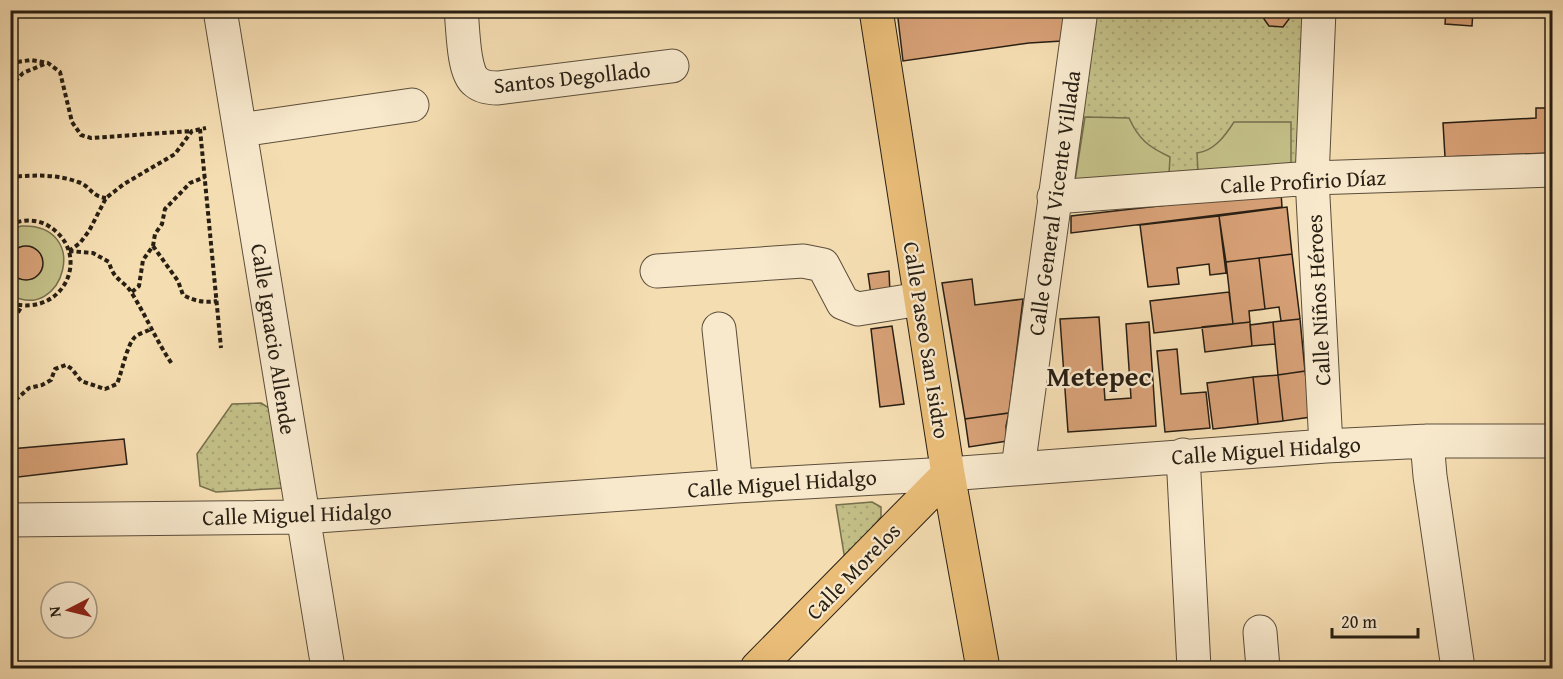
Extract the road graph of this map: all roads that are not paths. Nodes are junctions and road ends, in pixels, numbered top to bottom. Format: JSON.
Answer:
{"nodes":[{"id":1,"x":220,"y":10,"type":"edge"},
{"id":2,"x":461,"y":10,"type":"edge"},
{"id":3,"x":876,"y":10,"type":"edge"},
{"id":4,"x":1081,"y":10,"type":"edge"},
{"id":5,"x":1319,"y":10,"type":"edge"},
{"id":6,"x":672,"y":66,"type":"dead end"},
{"id":7,"x":412,"y":105,"type":"dead end"},
{"id":8,"x":240,"y":130,"type":"junction"},
{"id":9,"x":1552,"y":170,"type":"edge"},
{"id":10,"x":1312,"y":178,"type":"junction"},
{"id":11,"x":1054,"y":197,"type":"junction"},
{"id":12,"x":657,"y":271,"type":"dead end"},
{"id":13,"x":920,"y":299,"type":"junction"},
{"id":14,"x":719,"y":329,"type":"dead end"},
{"id":15,"x":1427,"y":441,"type":"junction"},
{"id":16,"x":1552,"y":441,"type":"edge"},
{"id":17,"x":1326,"y":446,"type":"junction"},
{"id":18,"x":1183,"y":455,"type":"junction"},
{"id":19,"x":1018,"y":468,"type":"junction"},
{"id":20,"x":948,"y":474,"type":"junction"},
{"id":21,"x":736,"y":486,"type":"junction"},
{"id":22,"x":303,"y":517,"type":"junction"},
{"id":23,"x":10,"y":520,"type":"edge"},
{"id":24,"x":1260,"y":632,"type":"dead end"},
{"id":25,"x":328,"y":669,"type":"edge"},
{"id":26,"x":757,"y":669,"type":"edge"},
{"id":27,"x":983,"y":669,"type":"edge"},
{"id":28,"x":1194,"y":669,"type":"edge"},
{"id":29,"x":1263,"y":669,"type":"edge"},
{"id":30,"x":1458,"y":669,"type":"edge"}],
"edges":[{"from":1,"to":8,"type":"street","name":"Calle Ignacio Allende"},
{"from":2,"to":6,"type":"street","name":"Santos Degollado"},
{"from":3,"to":13,"type":"main road","name":"Calle Paseo San Isidro"},
{"from":4,"to":11,"type":"street","name":"Calle General Vicente Villada"},
{"from":5,"to":10,"type":"street","name":"Calle Niños Héroes"},
{"from":7,"to":8,"type":"street"},
{"from":8,"to":22,"type":"street","name":"Calle Ignacio Allende"},
{"from":9,"to":10,"type":"street","name":"Calle Profirio Díaz"},
{"from":10,"to":11,"type":"street","name":"Calle Profirio Díaz"},
{"from":10,"to":17,"type":"street","name":"Calle Niños Héroes"},
{"from":11,"to":19,"type":"street","name":"Calle General Vicente Villada"},
{"from":12,"to":13,"type":"street"},
{"from":13,"to":20,"type":"main road","name":"Calle Paseo San Isidro"},
{"from":14,"to":21,"type":"street"},
{"from":15,"to":16,"type":"street","name":"Calle Miguel Hidalgo"},
{"from":15,"to":17,"type":"street","name":"Calle Miguel Hidalgo"},
{"from":15,"to":30,"type":"street"},
{"from":17,"to":18,"type":"street","name":"Calle Miguel Hidalgo"},
{"from":18,"to":19,"type":"street","name":"Calle Miguel Hidalgo"},
{"from":18,"to":28,"type":"street"},
{"from":19,"to":20,"type":"street","name":"Calle Miguel Hidalgo"},
{"from":20,"to":21,"type":"street","name":"Calle Miguel Hidalgo"},
{"from":20,"to":26,"type":"main road","name":"Calle Morelos"},
{"from":20,"to":27,"type":"main road","name":"Calle Paseo San Isidro"},
{"from":21,"to":22,"type":"street","name":"Calle Miguel Hidalgo"},
{"from":22,"to":23,"type":"street","name":"Calle Miguel Hidalgo"},
{"from":22,"to":25,"type":"street","name":"Calle Ignacio Allende"},
{"from":24,"to":29,"type":"street"}]}
